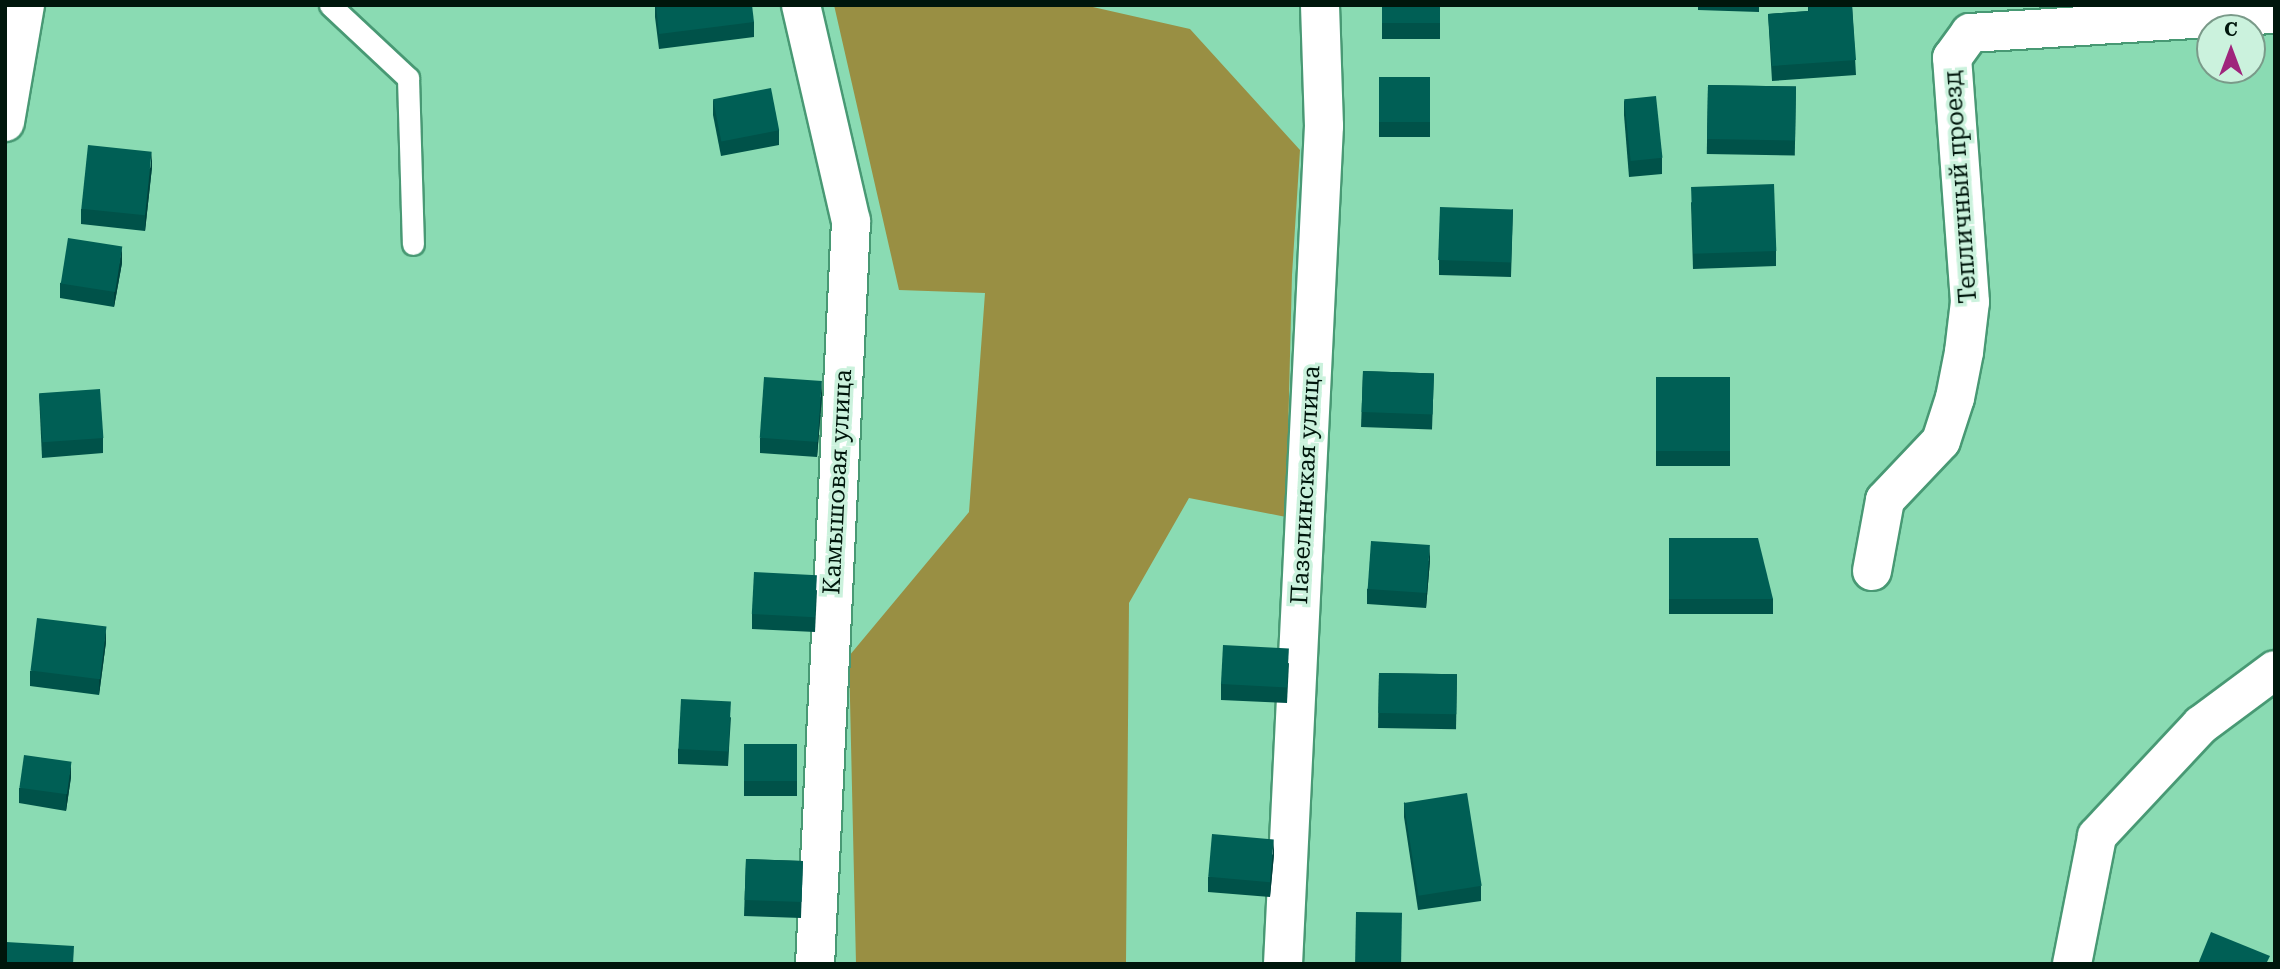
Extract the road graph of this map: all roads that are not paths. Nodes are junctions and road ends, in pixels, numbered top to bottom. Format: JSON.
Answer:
{"nodes":[{"id":1,"x":25,"y":5,"type":"edge"},
{"id":2,"x":330,"y":5,"type":"edge"},
{"id":3,"x":802,"y":5,"type":"edge"},
{"id":4,"x":1320,"y":5,"type":"edge"},
{"id":5,"x":2275,"y":14,"type":"edge"},
{"id":6,"x":5,"y":122,"type":"edge"},
{"id":7,"x":412,"y":244,"type":"dead end"},
{"id":8,"x":1872,"y":571,"type":"dead end"},
{"id":9,"x":2275,"y":670,"type":"edge"},
{"id":10,"x":815,"y":964,"type":"edge"},
{"id":11,"x":1283,"y":964,"type":"edge"},
{"id":12,"x":2072,"y":964,"type":"edge"}],
"edges":[{"from":1,"to":6,"type":"street"},
{"from":2,"to":7,"type":"lane"},
{"from":3,"to":10,"type":"street","name":"Камышовая улица"},
{"from":4,"to":11,"type":"street","name":"Пазелинская улица"},
{"from":5,"to":8,"type":"street","name":"Тепличный проезд"},
{"from":9,"to":12,"type":"street"}]}
